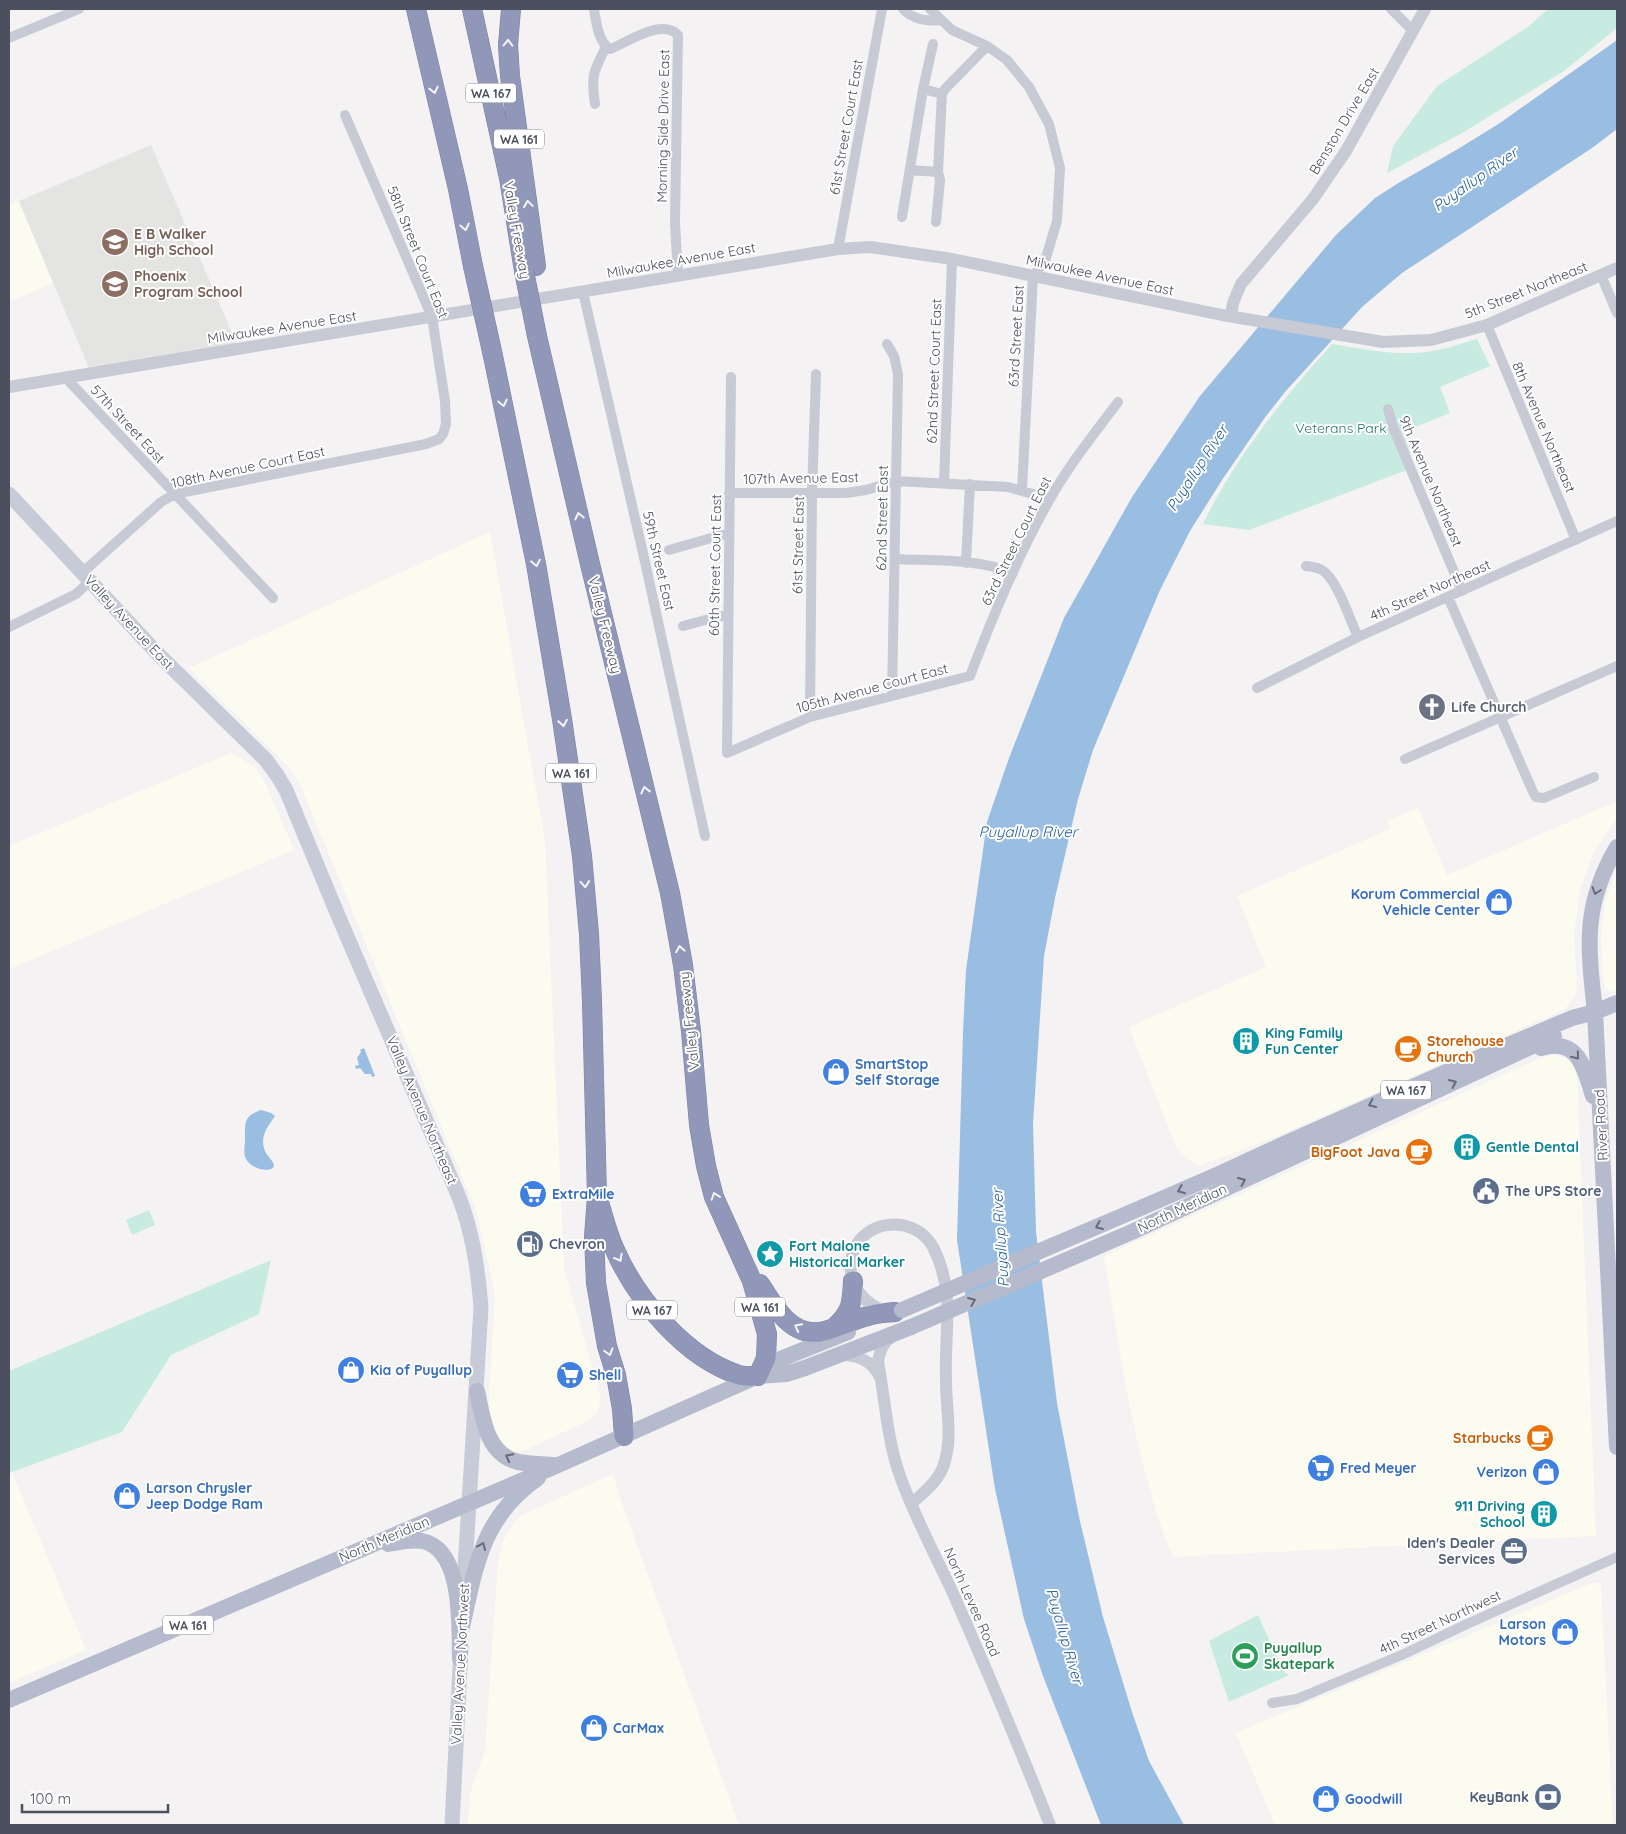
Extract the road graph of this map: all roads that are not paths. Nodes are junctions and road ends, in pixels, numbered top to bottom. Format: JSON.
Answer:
{"nodes":[{"id":1,"x":79,"y":9,"type":"edge"},
{"id":2,"x":416,"y":9,"type":"edge"},
{"id":3,"x":472,"y":9,"type":"edge"},
{"id":4,"x":511,"y":9,"type":"edge"},
{"id":5,"x":594,"y":9,"type":"edge"},
{"id":6,"x":882,"y":9,"type":"edge"},
{"id":7,"x":903,"y":9,"type":"edge"},
{"id":8,"x":930,"y":9,"type":"edge"},
{"id":9,"x":943,"y":9,"type":"edge"},
{"id":10,"x":1391,"y":9,"type":"edge"},
{"id":11,"x":1425,"y":9,"type":"edge"},
{"id":12,"x":941,"y":20,"type":"junction"},
{"id":13,"x":1413,"y":31,"type":"junction"},
{"id":14,"x":9,"y":38,"type":"edge"},
{"id":15,"x":934,"y":44,"type":"dead end"},
{"id":16,"x":987,"y":46,"type":"junction"},
{"id":17,"x":606,"y":47,"type":"junction"},
{"id":18,"x":923,"y":89,"type":"junction"},
{"id":19,"x":942,"y":94,"type":"junction"},
{"id":20,"x":595,"y":104,"type":"dead end"},
{"id":21,"x":345,"y":115,"type":"dead end"},
{"id":22,"x":910,"y":170,"type":"junction"},
{"id":23,"x":938,"y":172,"type":"junction"},
{"id":24,"x":902,"y":217,"type":"dead end"},
{"id":25,"x":936,"y":222,"type":"dead end"},
{"id":26,"x":838,"y":249,"type":"junction"},
{"id":27,"x":952,"y":259,"type":"junction"},
{"id":28,"x":1617,"y":268,"type":"edge"},
{"id":29,"x":530,"y":270,"type":"junction"},
{"id":30,"x":1602,"y":275,"type":"junction"},
{"id":31,"x":678,"y":276,"type":"junction"},
{"id":32,"x":1033,"y":276,"type":"junction"},
{"id":33,"x":583,"y":292,"type":"junction"},
{"id":34,"x":1617,"y":313,"type":"edge"},
{"id":35,"x":432,"y":317,"type":"junction"},
{"id":36,"x":1236,"y":317,"type":"junction"},
{"id":37,"x":1487,"y":325,"type":"junction"},
{"id":38,"x":1357,"y":339,"type":"joint"},
{"id":39,"x":887,"y":344,"type":"dead end"},
{"id":40,"x":816,"y":374,"type":"dead end"},
{"id":41,"x":65,"y":377,"type":"junction"},
{"id":42,"x":731,"y":377,"type":"dead end"},
{"id":43,"x":9,"y":388,"type":"edge"},
{"id":44,"x":1118,"y":402,"type":"dead end"},
{"id":45,"x":1388,"y":409,"type":"dead end"},
{"id":46,"x":558,"y":425,"type":"joint"},
{"id":47,"x":443,"y":434,"type":"joint"},
{"id":48,"x":896,"y":481,"type":"junction"},
{"id":49,"x":944,"y":483,"type":"junction"},
{"id":50,"x":970,"y":484,"type":"junction"},
{"id":51,"x":1022,"y":490,"type":"junction"},
{"id":52,"x":9,"y":494,"type":"edge"},
{"id":53,"x":175,"y":494,"type":"junction"},
{"id":54,"x":729,"y":494,"type":"junction"},
{"id":55,"x":812,"y":494,"type":"junction"},
{"id":56,"x":1050,"y":499,"type":"junction"},
{"id":57,"x":1617,"y":521,"type":"edge"},
{"id":58,"x":729,"y":533,"type":"junction"},
{"id":59,"x":1576,"y":540,"type":"junction"},
{"id":60,"x":669,"y":550,"type":"dead end"},
{"id":61,"x":895,"y":559,"type":"junction"},
{"id":62,"x":966,"y":562,"type":"junction"},
{"id":63,"x":1306,"y":566,"type":"dead end"},
{"id":64,"x":1013,"y":573,"type":"junction"},
{"id":65,"x":86,"y":577,"type":"junction"},
{"id":66,"x":1462,"y":590,"type":"junction"},
{"id":67,"x":1448,"y":597,"type":"junction"},
{"id":68,"x":273,"y":598,"type":"dead end"},
{"id":69,"x":728,"y":614,"type":"junction"},
{"id":70,"x":683,"y":626,"type":"dead end"},
{"id":71,"x":9,"y":627,"type":"edge"},
{"id":72,"x":1358,"y":637,"type":"junction"},
{"id":73,"x":1617,"y":666,"type":"edge"},
{"id":74,"x":970,"y":676,"type":"joint"},
{"id":75,"x":1257,"y":688,"type":"dead end"},
{"id":76,"x":892,"y":695,"type":"junction"},
{"id":77,"x":810,"y":716,"type":"junction"},
{"id":78,"x":1500,"y":718,"type":"junction"},
{"id":79,"x":252,"y":747,"type":"joint"},
{"id":80,"x":728,"y":753,"type":"joint"},
{"id":81,"x":1405,"y":758,"type":"dead end"},
{"id":82,"x":1594,"y":777,"type":"dead end"},
{"id":83,"x":705,"y":836,"type":"dead end"},
{"id":84,"x":1617,"y":847,"type":"edge"},
{"id":85,"x":1589,"y":955,"type":"junction"},
{"id":86,"x":1617,"y":1001,"type":"edge"},
{"id":87,"x":1595,"y":1012,"type":"junction"},
{"id":88,"x":1515,"y":1056,"type":"junction"},
{"id":89,"x":1601,"y":1129,"type":"junction"},
{"id":90,"x":596,"y":1196,"type":"junction"},
{"id":91,"x":734,"y":1240,"type":"junction"},
{"id":92,"x":853,"y":1281,"type":"junction"},
{"id":93,"x":898,"y":1311,"type":"junction"},
{"id":94,"x":836,"y":1327,"type":"junction"},
{"id":95,"x":905,"y":1329,"type":"junction"},
{"id":96,"x":840,"y":1355,"type":"junction"},
{"id":97,"x":758,"y":1376,"type":"junction"},
{"id":98,"x":883,"y":1387,"type":"junction"},
{"id":99,"x":477,"y":1391,"type":"junction"},
{"id":100,"x":624,"y":1436,"type":"junction"},
{"id":101,"x":1617,"y":1448,"type":"edge"},
{"id":102,"x":556,"y":1466,"type":"junction"},
{"id":103,"x":468,"y":1502,"type":"junction"},
{"id":104,"x":911,"y":1504,"type":"junction"},
{"id":105,"x":366,"y":1547,"type":"junction"},
{"id":106,"x":1617,"y":1557,"type":"edge"},
{"id":107,"x":462,"y":1627,"type":"junction"},
{"id":108,"x":460,"y":1659,"type":"junction"},
{"id":109,"x":9,"y":1700,"type":"edge"},
{"id":110,"x":1272,"y":1703,"type":"dead end"},
{"id":111,"x":452,"y":1825,"type":"edge"},
{"id":112,"x":1050,"y":1825,"type":"edge"}],
"edges":[{"from":1,"to":14,"type":"street"},
{"from":2,"to":90,"type":"highway","number":"WA 161","one_way":true,"bridge":true},
{"from":3,"to":29,"type":"highway","name":"Valley Freeway","number":"WA 167"},
{"from":29,"to":4,"type":"highway","number":"WA 161","one_way":true},
{"from":5,"to":17,"type":"street"},
{"from":6,"to":26,"type":"street","name":"61st Street Court East"},
{"from":7,"to":12,"type":"street"},
{"from":8,"to":12,"type":"street","name":"63rd Street East"},
{"from":9,"to":12,"type":"street"},
{"from":10,"to":13,"type":"street"},
{"from":11,"to":13,"type":"street","name":"Benston Drive East"},
{"from":12,"to":16,"type":"street","name":"63rd Street East"},
{"from":13,"to":36,"type":"street","name":"Benston Drive East"},
{"from":15,"to":18,"type":"street"},
{"from":16,"to":19,"type":"street"},
{"from":16,"to":32,"type":"street","name":"63rd Street East"},
{"from":17,"to":20,"type":"street"},
{"from":17,"to":31,"type":"street","name":"Morning Side Drive East"},
{"from":18,"to":19,"type":"street"},
{"from":18,"to":22,"type":"street"},
{"from":19,"to":23,"type":"street"},
{"from":21,"to":35,"type":"street","name":"58th Street Court East"},
{"from":22,"to":23,"type":"street"},
{"from":22,"to":24,"type":"street"},
{"from":23,"to":25,"type":"street"},
{"from":26,"to":27,"type":"street","name":"Milwaukee Avenue East"},
{"from":26,"to":31,"type":"street","name":"Milwaukee Avenue East"},
{"from":27,"to":32,"type":"street","name":"Milwaukee Avenue East"},
{"from":27,"to":49,"type":"street","name":"62nd Street Court East"},
{"from":28,"to":30,"type":"street","name":"5th Street Northeast"},
{"from":29,"to":46,"type":"highway","name":"Valley Freeway","number":"WA 167","bridge":true},
{"from":30,"to":34,"type":"street"},
{"from":30,"to":37,"type":"street","name":"5th Street Northeast"},
{"from":31,"to":33,"type":"street","name":"Milwaukee Avenue East"},
{"from":32,"to":36,"type":"street","name":"Milwaukee Avenue East"},
{"from":32,"to":51,"type":"street","name":"63rd Street East"},
{"from":33,"to":35,"type":"street","name":"Milwaukee Avenue East"},
{"from":33,"to":83,"type":"street","name":"59th Street East"},
{"from":35,"to":41,"type":"street","name":"Milwaukee Avenue East"},
{"from":35,"to":47,"type":"street","name":"58th Street Court East"},
{"from":36,"to":38,"type":"street","name":"Milwaukee Avenue East"},
{"from":37,"to":38,"type":"street","name":"5th Street Northeast"},
{"from":37,"to":59,"type":"street","name":"8th Avenue Northeast"},
{"from":39,"to":48,"type":"street","name":"62nd Street East"},
{"from":40,"to":55,"type":"street","name":"61st Street East"},
{"from":41,"to":43,"type":"street","name":"Milwaukee Avenue East"},
{"from":41,"to":53,"type":"street","name":"57th Street East"},
{"from":42,"to":54,"type":"street","name":"60th Street Court East"},
{"from":44,"to":56,"type":"street","name":"63rd Street Court East"},
{"from":45,"to":66,"type":"street","name":"9th Avenue Northeast"},
{"from":91,"to":46,"type":"highway","name":"Valley Freeway","number":"WA 161","one_way":true},
{"from":47,"to":53,"type":"street","name":"108th Avenue Court East"},
{"from":48,"to":49,"type":"street","name":"107th Avenue East"},
{"from":48,"to":55,"type":"street","name":"107th Avenue East"},
{"from":48,"to":61,"type":"street","name":"62nd Street East"},
{"from":49,"to":50,"type":"street","name":"107th Avenue East"},
{"from":50,"to":51,"type":"street","name":"107th Avenue East"},
{"from":50,"to":62,"type":"street"},
{"from":51,"to":56,"type":"street","name":"107th Avenue East"},
{"from":52,"to":65,"type":"main road","name":"Valley Avenue East"},
{"from":53,"to":65,"type":"street","name":"108th Avenue Court East"},
{"from":53,"to":68,"type":"street","name":"57th Street East"},
{"from":54,"to":55,"type":"street","name":"107th Avenue East"},
{"from":54,"to":58,"type":"street","name":"60th Street Court East"},
{"from":55,"to":77,"type":"street","name":"61st Street East"},
{"from":56,"to":64,"type":"street","name":"63rd Street Court East"},
{"from":57,"to":59,"type":"street","name":"4th Street Northeast"},
{"from":58,"to":60,"type":"street"},
{"from":58,"to":69,"type":"street","name":"60th Street Court East"},
{"from":59,"to":66,"type":"street","name":"4th Street Northeast"},
{"from":61,"to":62,"type":"street"},
{"from":61,"to":76,"type":"street","name":"62nd Street East"},
{"from":62,"to":64,"type":"street"},
{"from":63,"to":72,"type":"street"},
{"from":64,"to":74,"type":"street","name":"63rd Street Court East"},
{"from":65,"to":71,"type":"street","name":"108th Avenue Court East"},
{"from":65,"to":79,"type":"main road","name":"Valley Avenue East"},
{"from":66,"to":67,"type":"street","name":"4th Street Northeast"},
{"from":67,"to":72,"type":"street","name":"4th Street Northeast"},
{"from":67,"to":78,"type":"street"},
{"from":69,"to":70,"type":"street"},
{"from":69,"to":80,"type":"street","name":"60th Street Court East"},
{"from":72,"to":75,"type":"street","name":"4th Street Northeast"},
{"from":73,"to":78,"type":"street"},
{"from":74,"to":76,"type":"street","name":"105th Avenue Court East"},
{"from":76,"to":77,"type":"street","name":"105th Avenue Court East"},
{"from":77,"to":80,"type":"street","name":"105th Avenue Court East"},
{"from":78,"to":81,"type":"street"},
{"from":78,"to":82,"type":"street"},
{"from":79,"to":99,"type":"main road","name":"Valley Avenue Northeast"},
{"from":84,"to":85,"type":"main road","one_way":true},
{"from":85,"to":86,"type":"main road"},
{"from":85,"to":87,"type":"main road","name":"River Road"},
{"from":86,"to":87,"type":"main road","name":"North Meridian"},
{"from":87,"to":88,"type":"main road","name":"North Meridian"},
{"from":87,"to":89,"type":"main road","name":"River Road","number":"WA 167"},
{"from":87,"to":93,"type":"main road","name":"North Meridian","number":"WA 167","one_way":true,"bridge":true},
{"from":88,"to":89,"type":"main road","number":"WA 167","one_way":true},
{"from":95,"to":88,"type":"main road","name":"North Meridian","number":"WA 167","one_way":true,"bridge":true},
{"from":89,"to":101,"type":"main road","name":"River Road","number":"WA 167"},
{"from":90,"to":97,"type":"highway","number":"WA 167","one_way":true},
{"from":90,"to":100,"type":"highway","number":"WA 161","one_way":true},
{"from":94,"to":91,"type":"highway","number":"WA 167","one_way":true},
{"from":91,"to":97,"type":"highway","number":"WA 161"},
{"from":92,"to":93,"type":"street"},
{"from":92,"to":94,"type":"highway"},
{"from":92,"to":104,"type":"street"},
{"from":93,"to":94,"type":"highway","number":"WA 167"},
{"from":93,"to":97,"type":"main road","name":"North Meridian"},
{"from":95,"to":96,"type":"main road","name":"North Meridian","number":"WA 167"},
{"from":95,"to":98,"type":"street","name":"North Levee Road"},
{"from":96,"to":97,"type":"main road","name":"North Meridian","number":"WA 167"},
{"from":96,"to":98,"type":"street"},
{"from":97,"to":100,"type":"main road","name":"North Meridian","number":"WA 161"},
{"from":98,"to":104,"type":"street","name":"North Levee Road"},
{"from":102,"to":99,"type":"main road","one_way":true},
{"from":99,"to":103,"type":"main road","name":"Valley Avenue Northeast"},
{"from":100,"to":102,"type":"main road","name":"North Meridian","number":"WA 161"},
{"from":102,"to":103,"type":"main road","name":"North Meridian","number":"WA 161"},
{"from":107,"to":102,"type":"main road","one_way":true},
{"from":103,"to":105,"type":"main road","name":"North Meridian","number":"WA 161"},
{"from":103,"to":107,"type":"main road","name":"Valley Avenue Northwest"},
{"from":104,"to":112,"type":"street","name":"North Levee Road"},
{"from":105,"to":108,"type":"main road"},
{"from":105,"to":109,"type":"main road","name":"North Meridian","number":"WA 161"},
{"from":106,"to":110,"type":"street","name":"4th Street Northwest"},
{"from":107,"to":108,"type":"main road","name":"Valley Avenue Northwest"},
{"from":108,"to":111,"type":"main road","name":"Valley Avenue Northwest"}]}
